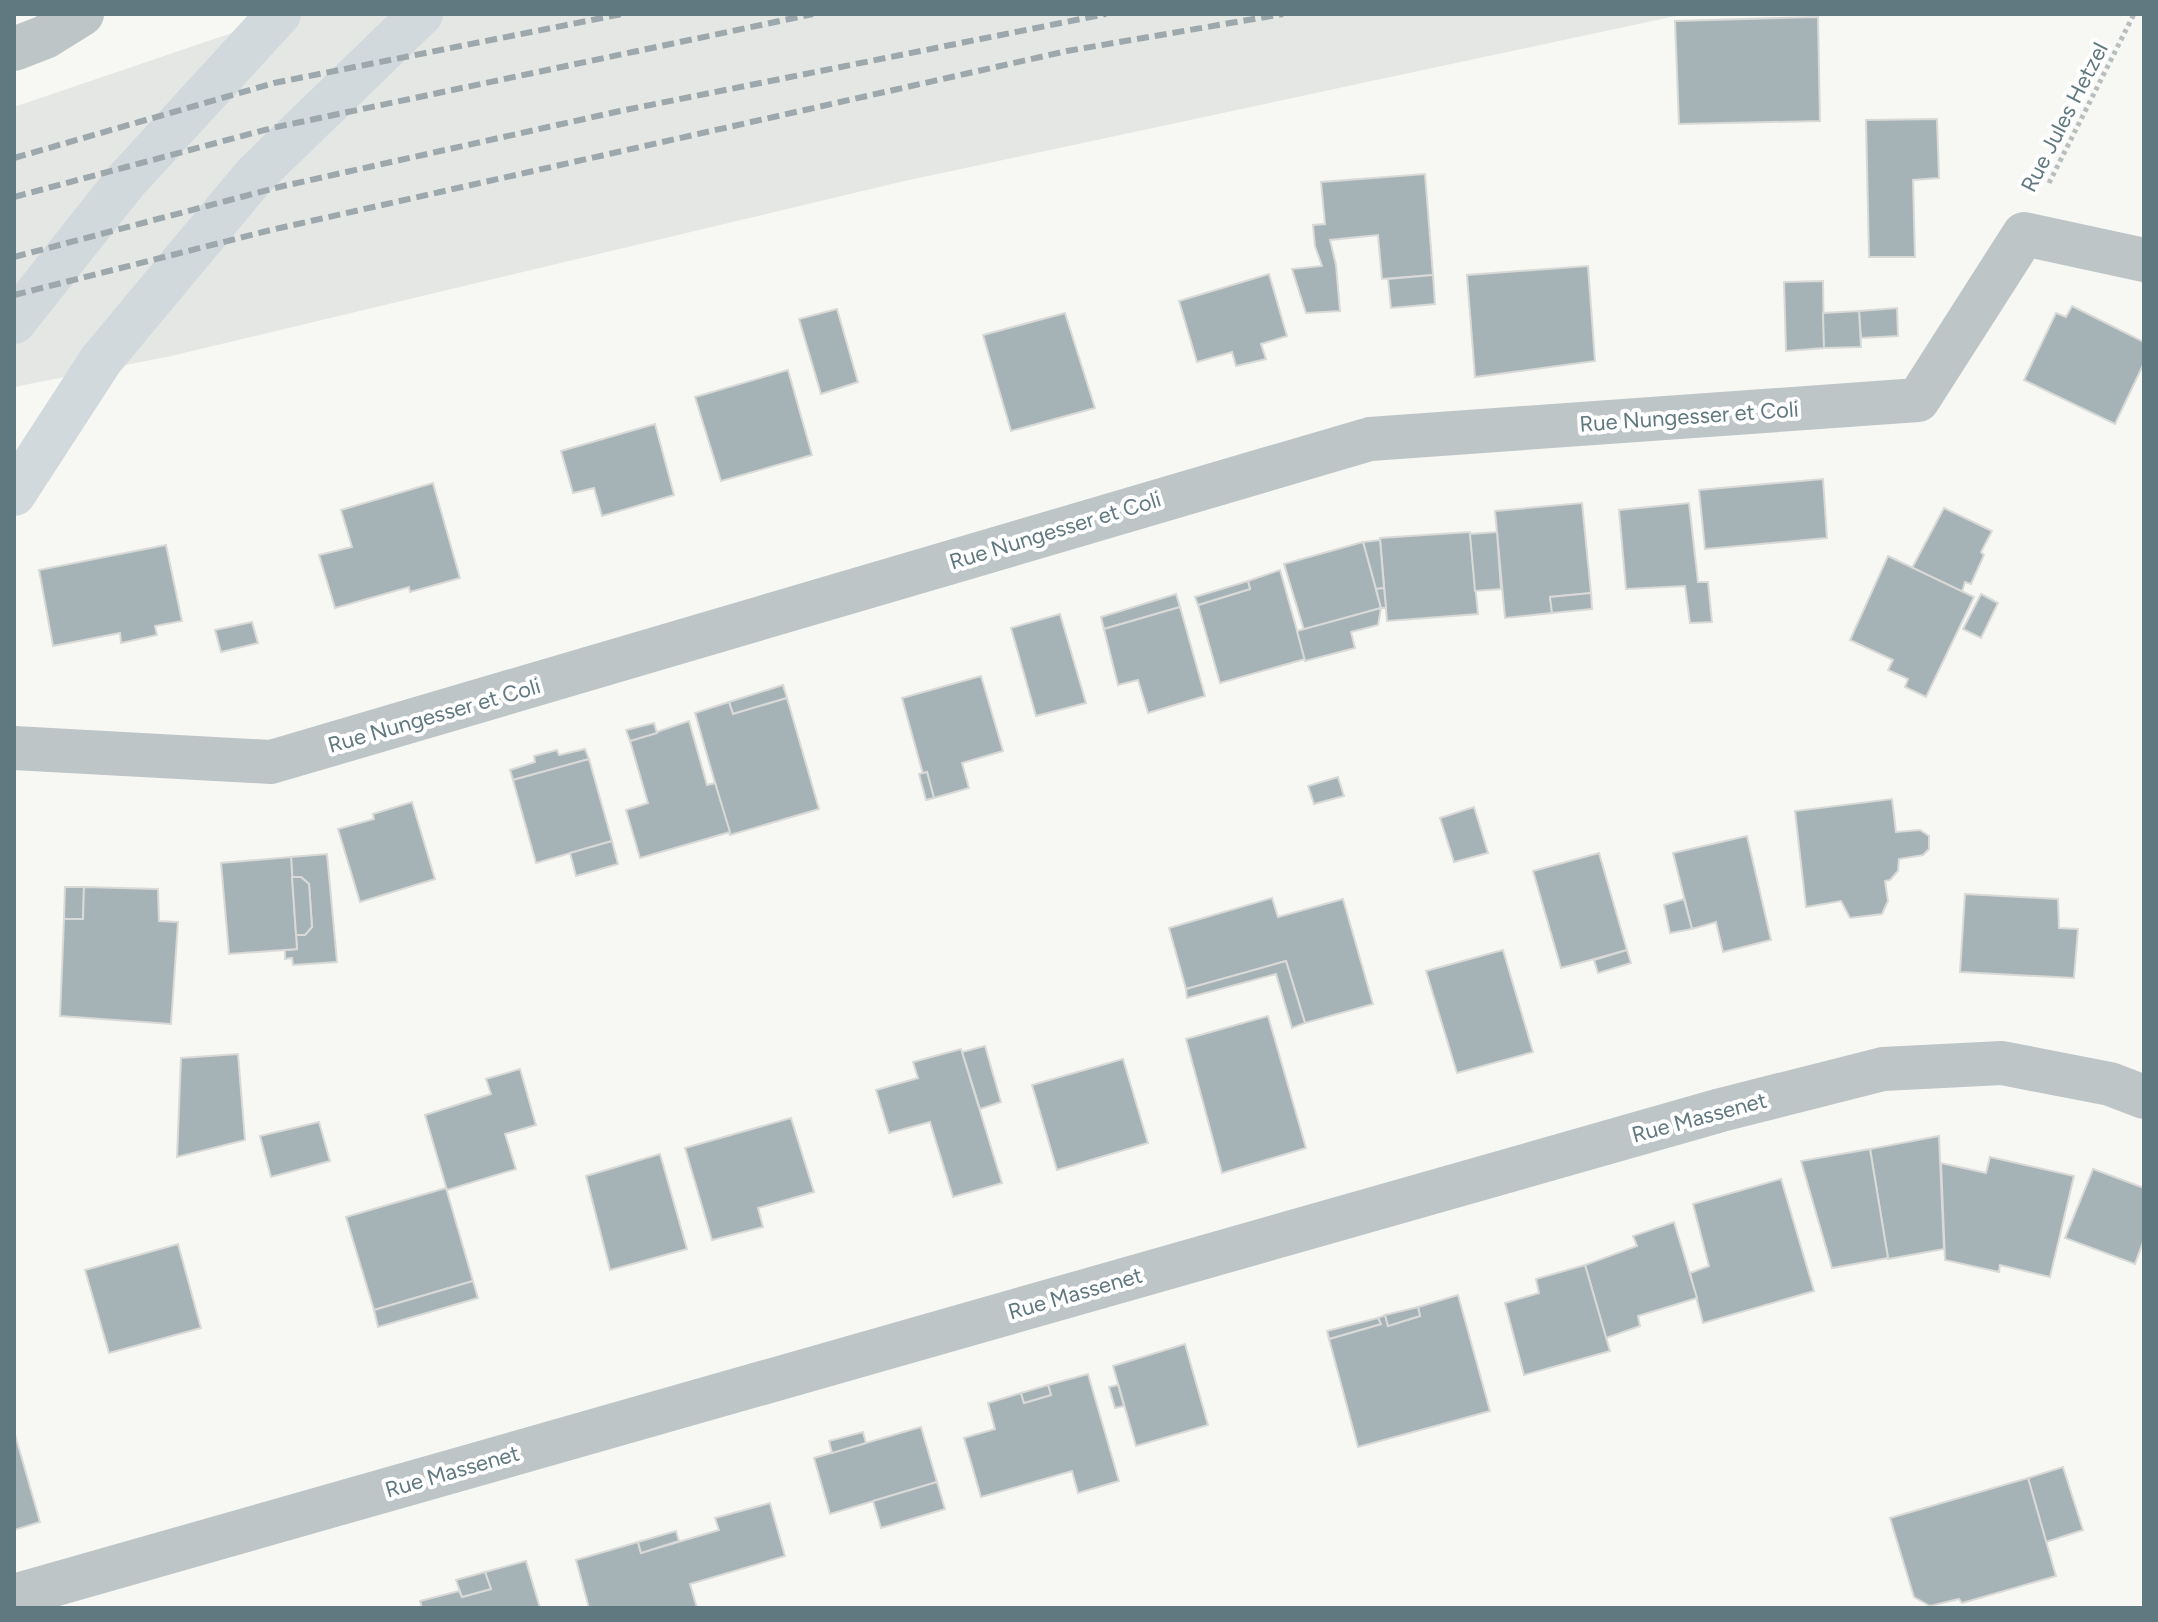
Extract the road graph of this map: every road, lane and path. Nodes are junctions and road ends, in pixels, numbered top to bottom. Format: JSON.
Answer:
{"nodes":[{"id":1,"x":82,"y":14,"type":"edge"},
{"id":2,"x":279,"y":14,"type":"edge"},
{"id":3,"x":421,"y":14,"type":"edge"},
{"id":4,"x":2134,"y":14,"type":"edge"},
{"id":5,"x":14,"y":49,"type":"edge"},
{"id":6,"x":2024,"y":234,"type":"junction"},
{"id":7,"x":2144,"y":260,"type":"edge"},
{"id":8,"x":14,"y":322,"type":"edge"},
{"id":9,"x":14,"y":494,"type":"edge"},
{"id":10,"x":14,"y":748,"type":"edge"},
{"id":11,"x":2144,"y":1097,"type":"edge"},
{"id":12,"x":14,"y":1596,"type":"edge"}],
"edges":[{"from":1,"to":5,"type":"street"},
{"from":2,"to":8,"type":"highway"},
{"from":3,"to":9,"type":"highway"},
{"from":4,"to":6,"type":"path","name":"Rue Jules Hetzel"},
{"from":6,"to":7,"type":"street"},
{"from":6,"to":10,"type":"street","name":"Rue Nungesser et Coli"},
{"from":11,"to":12,"type":"street","name":"Rue Massenet"}]}
